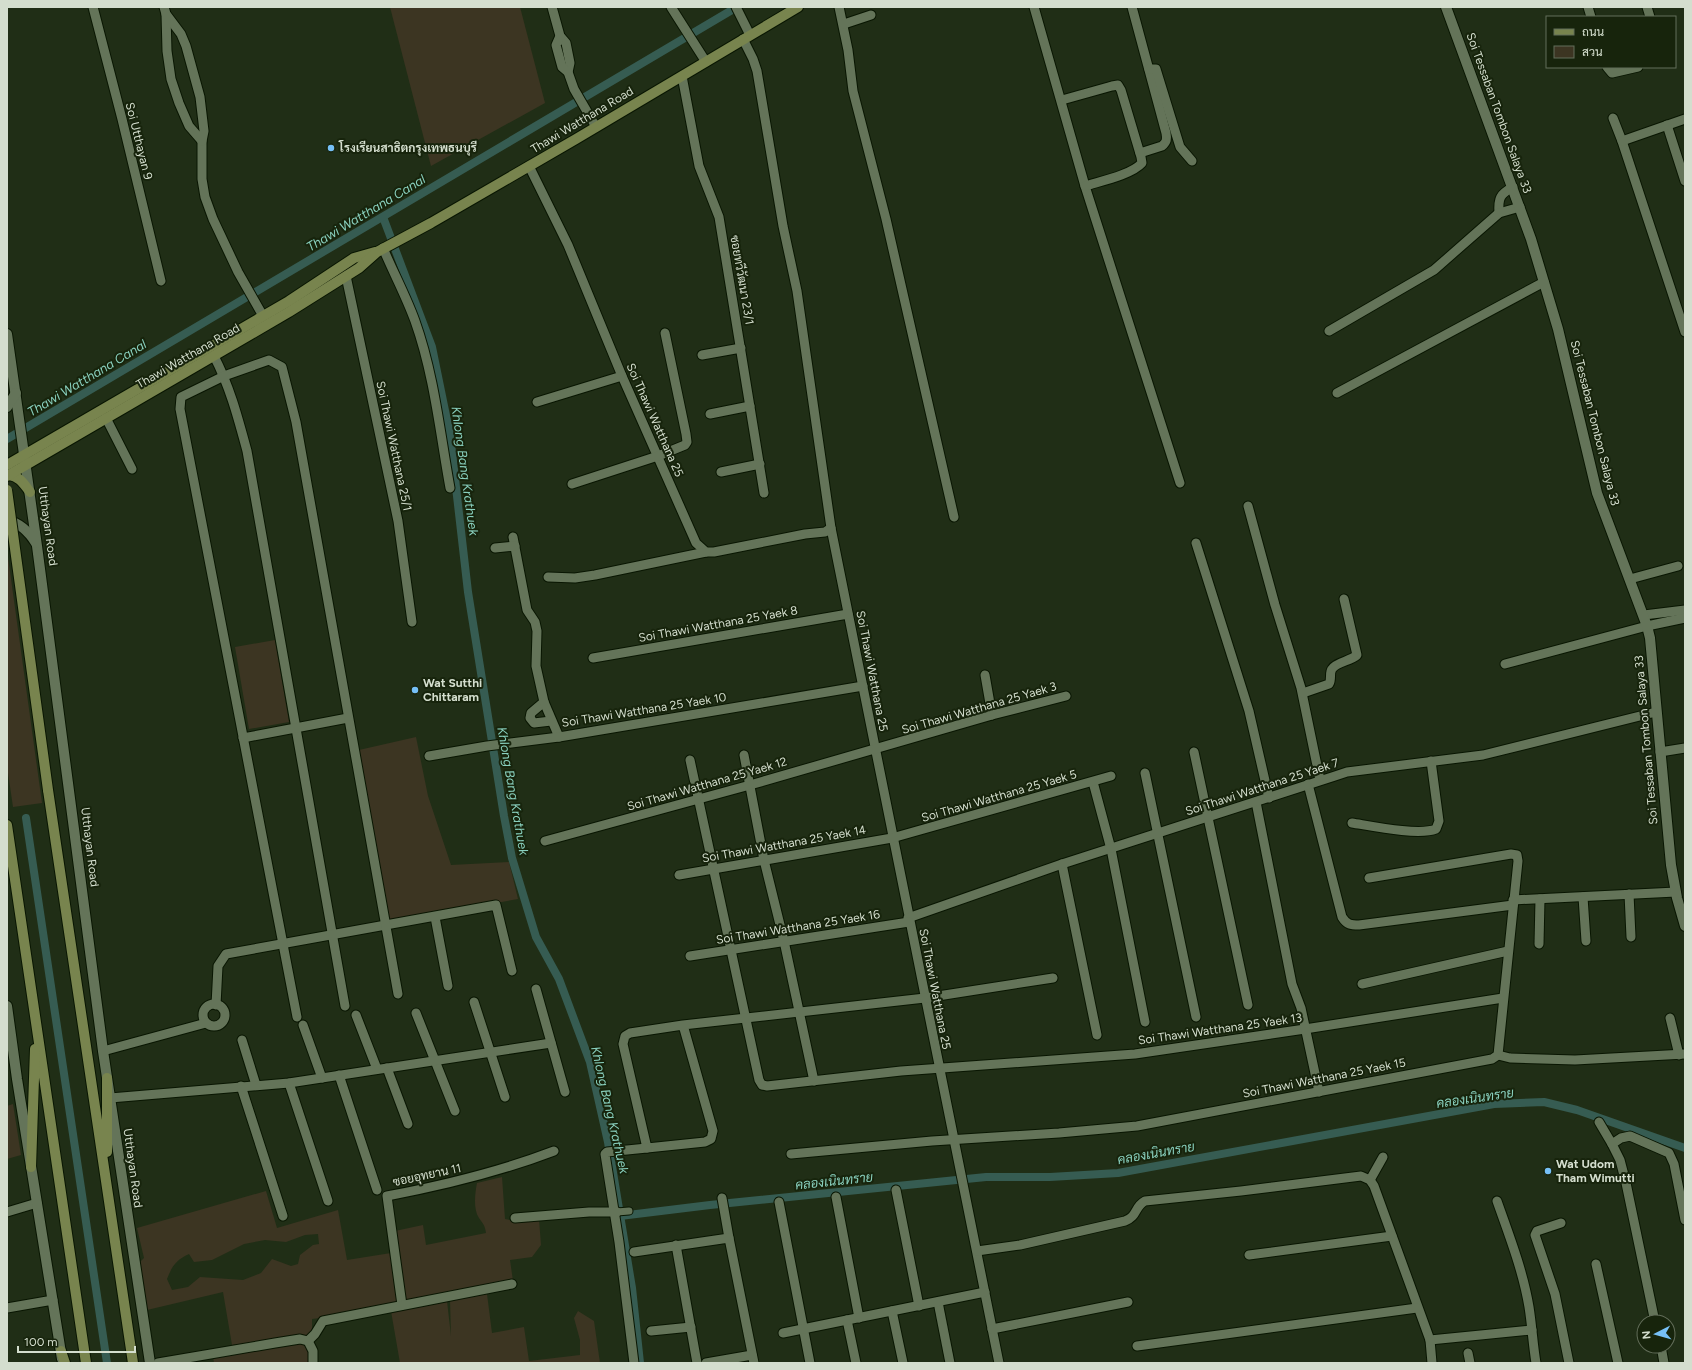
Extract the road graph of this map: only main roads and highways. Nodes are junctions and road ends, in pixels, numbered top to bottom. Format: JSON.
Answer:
{"nodes":[{"id":1,"x":798,"y":7,"type":"edge"},
{"id":2,"x":387,"y":246,"type":"junction"},
{"id":3,"x":24,"y":456,"type":"junction"},
{"id":4,"x":8,"y":472,"type":"edge"},
{"id":5,"x":7,"y":490,"type":"edge"},
{"id":6,"x":30,"y":492,"type":"road end"},
{"id":7,"x":7,"y":825,"type":"edge"},
{"id":8,"x":37,"y":1028,"type":"junction"},
{"id":9,"x":107,"y":1078,"type":"road end"},
{"id":10,"x":31,"y":1167,"type":"road end"},
{"id":11,"x":109,"y":1201,"type":"junction"},
{"id":12,"x":61,"y":1351,"type":"road end"},
{"id":13,"x":64,"y":1363,"type":"edge"},
{"id":14,"x":86,"y":1363,"type":"edge"},
{"id":15,"x":133,"y":1363,"type":"edge"}],
"edges":[{"from":1,"to":2,"type":"main road","name":"Thawi Watthana Road"},
{"from":2,"to":3,"type":"main road","name":"Thawi Watthana Road"},
{"from":2,"to":3,"type":"main road","name":"Thawi Watthana Road"},
{"from":3,"to":4,"type":"main road","name":"Thawi Watthana Road"},
{"from":4,"to":6,"type":"main road"},
{"from":5,"to":11,"type":"main road","bridge":true},
{"from":7,"to":8,"type":"main road"},
{"from":8,"to":10,"type":"main road"},
{"from":8,"to":14,"type":"main road"},
{"from":9,"to":11,"type":"main road"},
{"from":11,"to":15,"type":"main road"},
{"from":12,"to":13,"type":"main road"}]}
